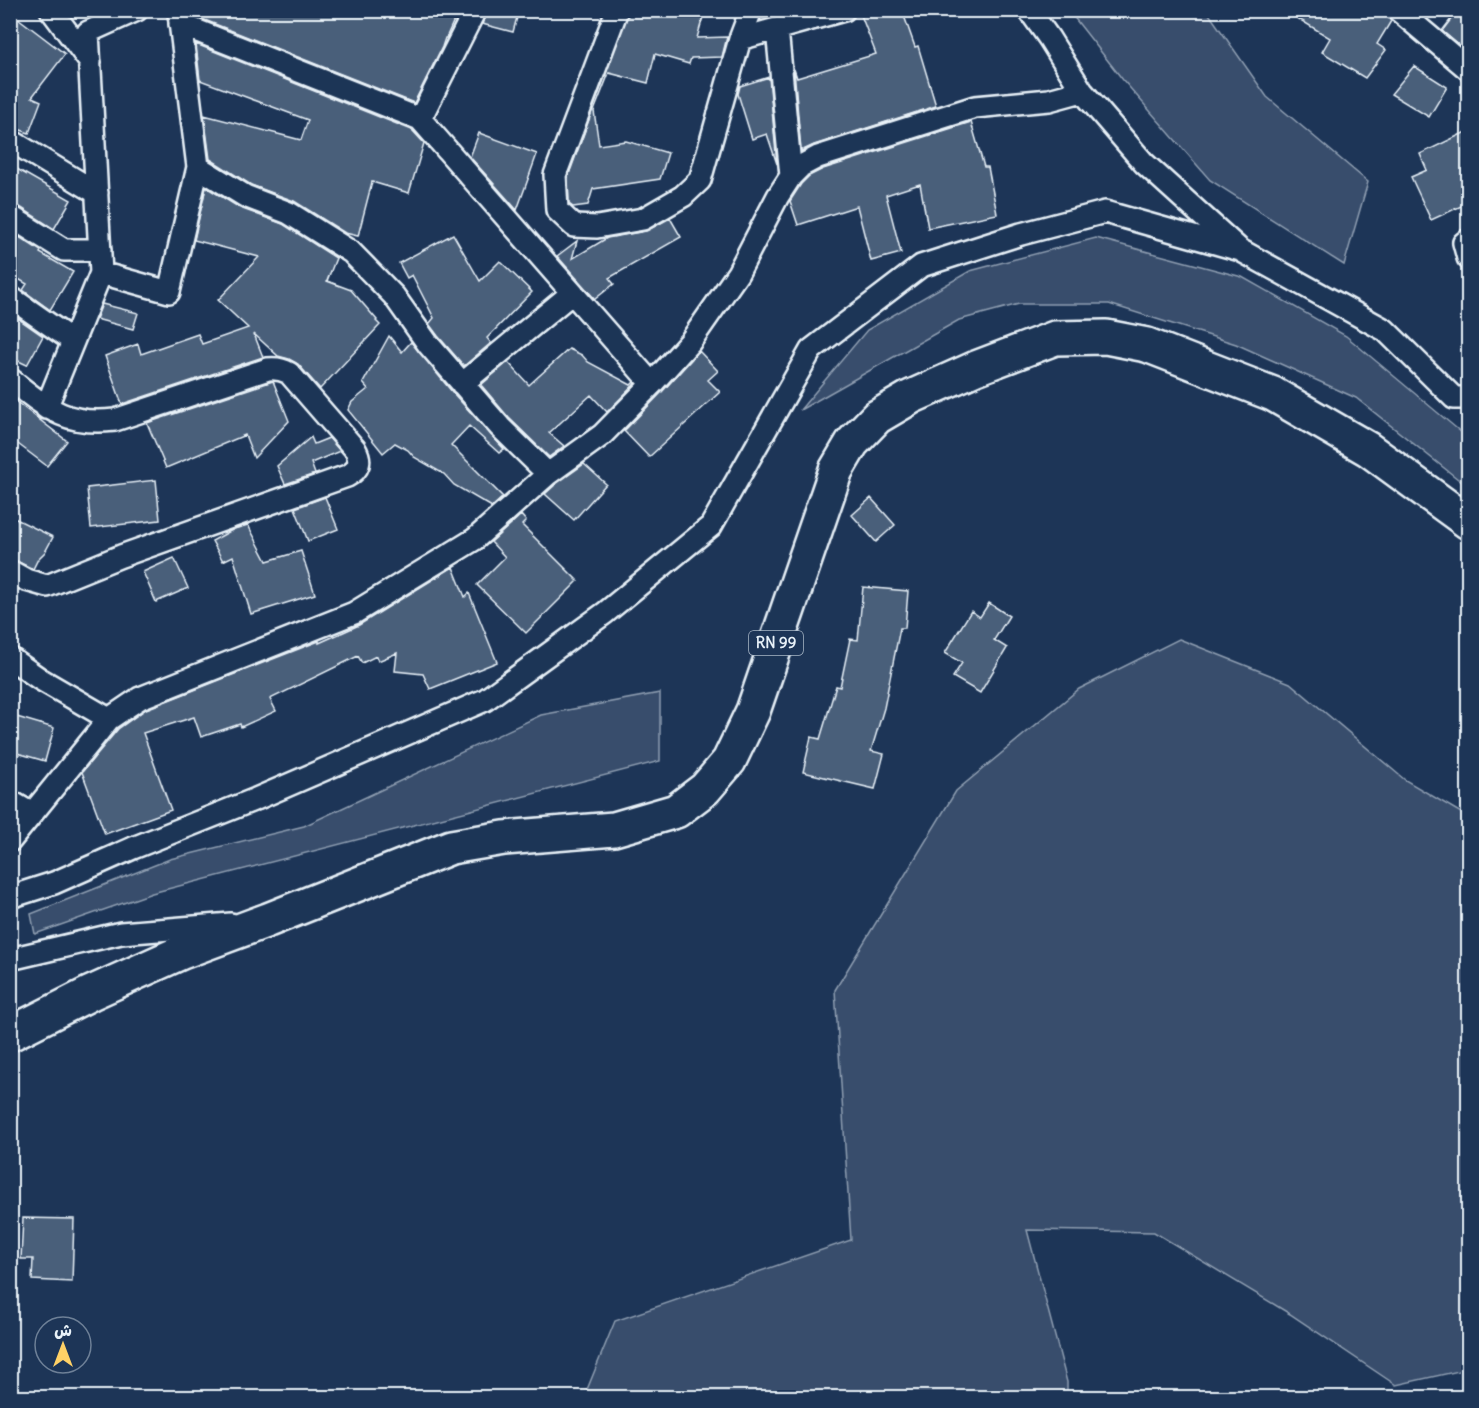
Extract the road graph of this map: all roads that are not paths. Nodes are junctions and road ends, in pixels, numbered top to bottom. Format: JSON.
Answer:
{"nodes":[{"id":1,"x":51,"y":10,"type":"edge"},
{"id":2,"x":137,"y":10,"type":"edge"},
{"id":3,"x":475,"y":10,"type":"edge"},
{"id":4,"x":617,"y":10,"type":"edge"},
{"id":5,"x":751,"y":10,"type":"edge"},
{"id":6,"x":844,"y":10,"type":"edge"},
{"id":7,"x":1029,"y":10,"type":"edge"},
{"id":8,"x":1398,"y":10,"type":"edge"},
{"id":9,"x":179,"y":17,"type":"edge"},
{"id":10,"x":785,"y":22,"type":"edge"},
{"id":11,"x":740,"y":39,"type":"junction"},
{"id":12,"x":90,"y":62,"type":"junction"},
{"id":13,"x":1468,"y":69,"type":"edge"},
{"id":14,"x":1082,"y":91,"type":"junction"},
{"id":15,"x":420,"y":119,"type":"junction"},
{"id":16,"x":10,"y":140,"type":"edge"},
{"id":17,"x":198,"y":167,"type":"junction"},
{"id":18,"x":791,"y":177,"type":"junction"},
{"id":19,"x":97,"y":193,"type":"junction"},
{"id":20,"x":13,"y":218,"type":"dead end"},
{"id":21,"x":1468,"y":240,"type":"edge"},
{"id":22,"x":100,"y":250,"type":"junction"},
{"id":23,"x":1240,"y":250,"type":"junction"},
{"id":24,"x":1468,"y":258,"type":"edge"},
{"id":25,"x":101,"y":273,"type":"junction"},
{"id":26,"x":572,"y":293,"type":"junction"},
{"id":27,"x":10,"y":297,"type":"edge"},
{"id":28,"x":73,"y":341,"type":"junction"},
{"id":29,"x":10,"y":379,"type":"edge"},
{"id":30,"x":462,"y":384,"type":"junction"},
{"id":31,"x":652,"y":384,"type":"junction"},
{"id":32,"x":1468,"y":398,"type":"edge"},
{"id":33,"x":46,"y":408,"type":"junction"},
{"id":34,"x":548,"y":474,"type":"junction"},
{"id":35,"x":1468,"y":522,"type":"edge"},
{"id":36,"x":10,"y":571,"type":"edge"},
{"id":37,"x":10,"y":658,"type":"edge"},
{"id":38,"x":110,"y":719,"type":"junction"},
{"id":39,"x":10,"y":801,"type":"edge"},
{"id":40,"x":32,"y":814,"type":"junction"},
{"id":41,"x":10,"y":841,"type":"edge"},
{"id":42,"x":10,"y":897,"type":"edge"},
{"id":43,"x":268,"y":920,"type":"junction"},
{"id":44,"x":10,"y":959,"type":"edge"},
{"id":45,"x":10,"y":1034,"type":"edge"}],
"edges":[{"from":1,"to":12,"type":"street"},
{"from":2,"to":12,"type":"street"},
{"from":3,"to":15,"type":"street"},
{"from":4,"to":11,"type":"street"},
{"from":5,"to":11,"type":"street"},
{"from":6,"to":10,"type":"street"},
{"from":7,"to":14,"type":"street"},
{"from":8,"to":13,"type":"street"},
{"from":9,"to":15,"type":"street"},
{"from":9,"to":17,"type":"street"},
{"from":10,"to":11,"type":"street"},
{"from":10,"to":18,"type":"street"},
{"from":12,"to":19,"type":"street"},
{"from":14,"to":18,"type":"street"},
{"from":14,"to":23,"type":"street"},
{"from":15,"to":26,"type":"street"},
{"from":16,"to":19,"type":"street"},
{"from":17,"to":25,"type":"street"},
{"from":17,"to":30,"type":"street"},
{"from":18,"to":31,"type":"street"},
{"from":19,"to":22,"type":"street"},
{"from":20,"to":22,"type":"street"},
{"from":21,"to":24,"type":"street"},
{"from":22,"to":25,"type":"street"},
{"from":23,"to":32,"type":"street"},
{"from":23,"to":42,"type":"street"},
{"from":25,"to":28,"type":"street"},
{"from":26,"to":30,"type":"street"},
{"from":26,"to":31,"type":"street"},
{"from":27,"to":28,"type":"street"},
{"from":28,"to":33,"type":"street"},
{"from":29,"to":33,"type":"street"},
{"from":30,"to":34,"type":"street"},
{"from":31,"to":34,"type":"street"},
{"from":33,"to":36,"type":"street"},
{"from":34,"to":38,"type":"street"},
{"from":35,"to":43,"type":"main road","number":"RN 99"},
{"from":37,"to":38,"type":"street"},
{"from":38,"to":40,"type":"street"},
{"from":39,"to":40,"type":"street"},
{"from":40,"to":41,"type":"street"},
{"from":43,"to":44,"type":"street"},
{"from":43,"to":45,"type":"main road","number":"RN 99"}]}
